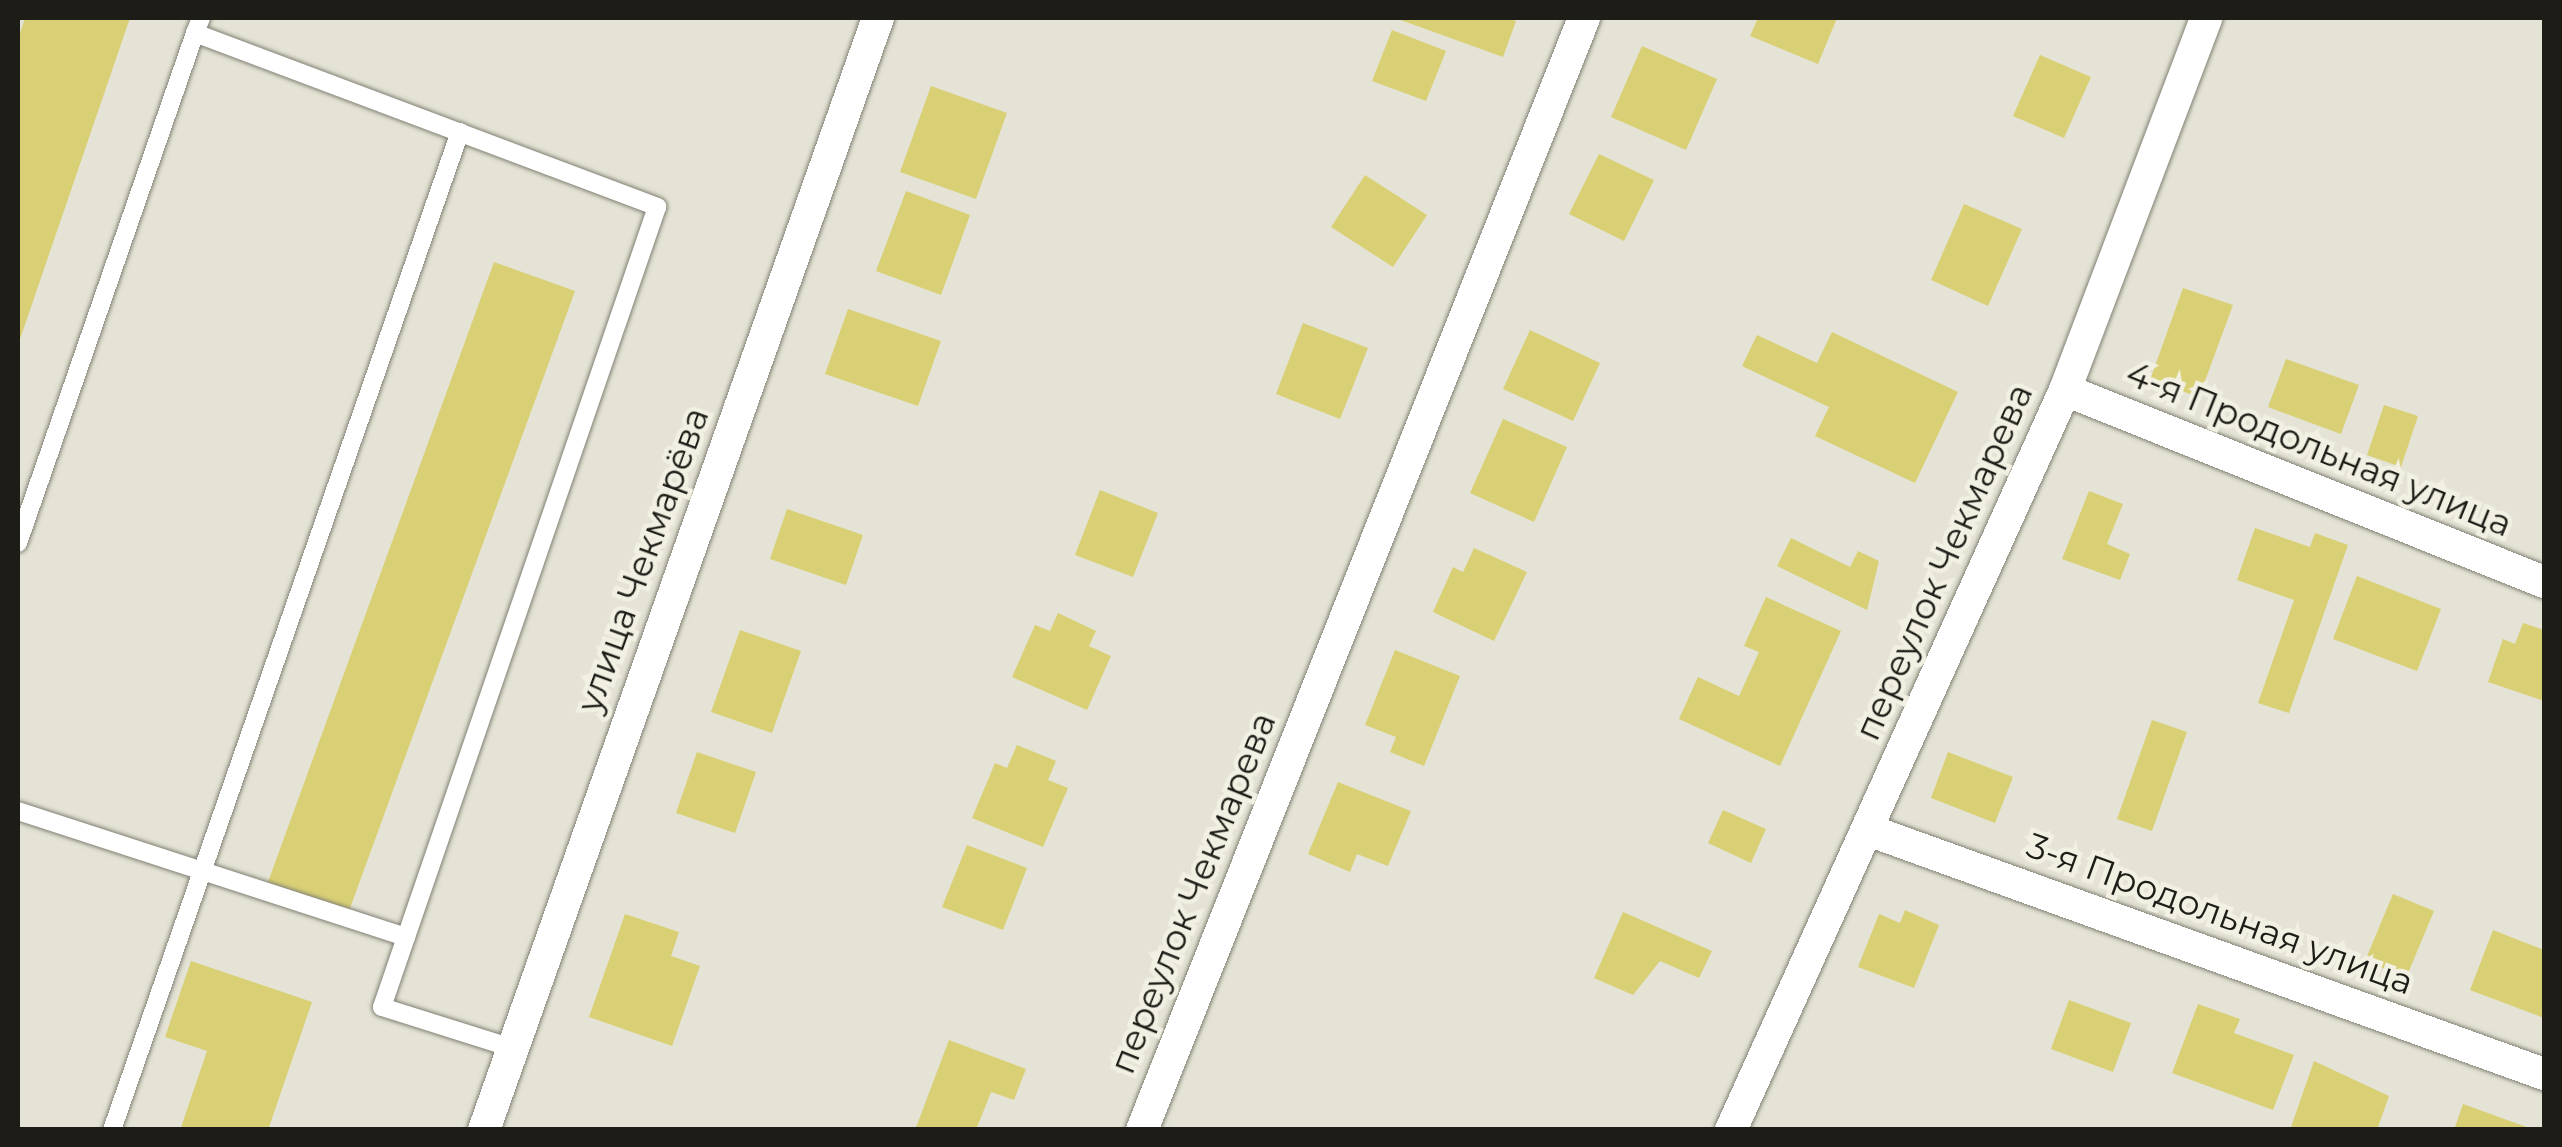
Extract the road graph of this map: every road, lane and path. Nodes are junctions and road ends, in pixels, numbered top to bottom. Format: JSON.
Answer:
{"nodes":[{"id":1,"x":878,"y":18,"type":"edge"},
{"id":2,"x":1584,"y":18,"type":"edge"},
{"id":3,"x":2206,"y":18,"type":"edge"},
{"id":4,"x":198,"y":25,"type":"edge"},
{"id":5,"x":460,"y":132,"type":"junction"},
{"id":6,"x":2064,"y":390,"type":"junction"},
{"id":7,"x":21,"y":517,"type":"edge"},
{"id":8,"x":18,"y":543,"type":"edge"},
{"id":9,"x":2544,"y":582,"type":"edge"},
{"id":10,"x":18,"y":812,"type":"edge"},
{"id":11,"x":1868,"y":830,"type":"junction"},
{"id":12,"x":204,"y":868,"type":"junction"},
{"id":13,"x":406,"y":938,"type":"junction"},
{"id":14,"x":512,"y":1048,"type":"junction"},
{"id":15,"x":2544,"y":1074,"type":"edge"},
{"id":16,"x":112,"y":1130,"type":"edge"},
{"id":17,"x":484,"y":1130,"type":"edge"},
{"id":18,"x":1142,"y":1130,"type":"edge"},
{"id":19,"x":1731,"y":1130,"type":"edge"}],
"edges":[{"from":1,"to":14,"type":"street","name":"улица Чекмарёва"},
{"from":2,"to":18,"type":"street","name":"переулок Чекмарева"},
{"from":3,"to":6,"type":"street","name":"переулок Чекмарева"},
{"from":4,"to":5,"type":"lane"},
{"from":4,"to":7,"type":"lane"},
{"from":5,"to":12,"type":"lane"},
{"from":5,"to":13,"type":"lane"},
{"from":6,"to":9,"type":"street","name":"4-я Продольная улица"},
{"from":6,"to":11,"type":"street","name":"переулок Чекмарева"},
{"from":7,"to":8,"type":"lane"},
{"from":10,"to":12,"type":"lane"},
{"from":11,"to":15,"type":"street","name":"3-я Продольная улица"},
{"from":11,"to":19,"type":"street","name":"переулок Чекмарева"},
{"from":12,"to":13,"type":"lane"},
{"from":12,"to":16,"type":"lane"},
{"from":13,"to":14,"type":"lane"},
{"from":14,"to":17,"type":"street","name":"улица Чекмарёва"}]}
